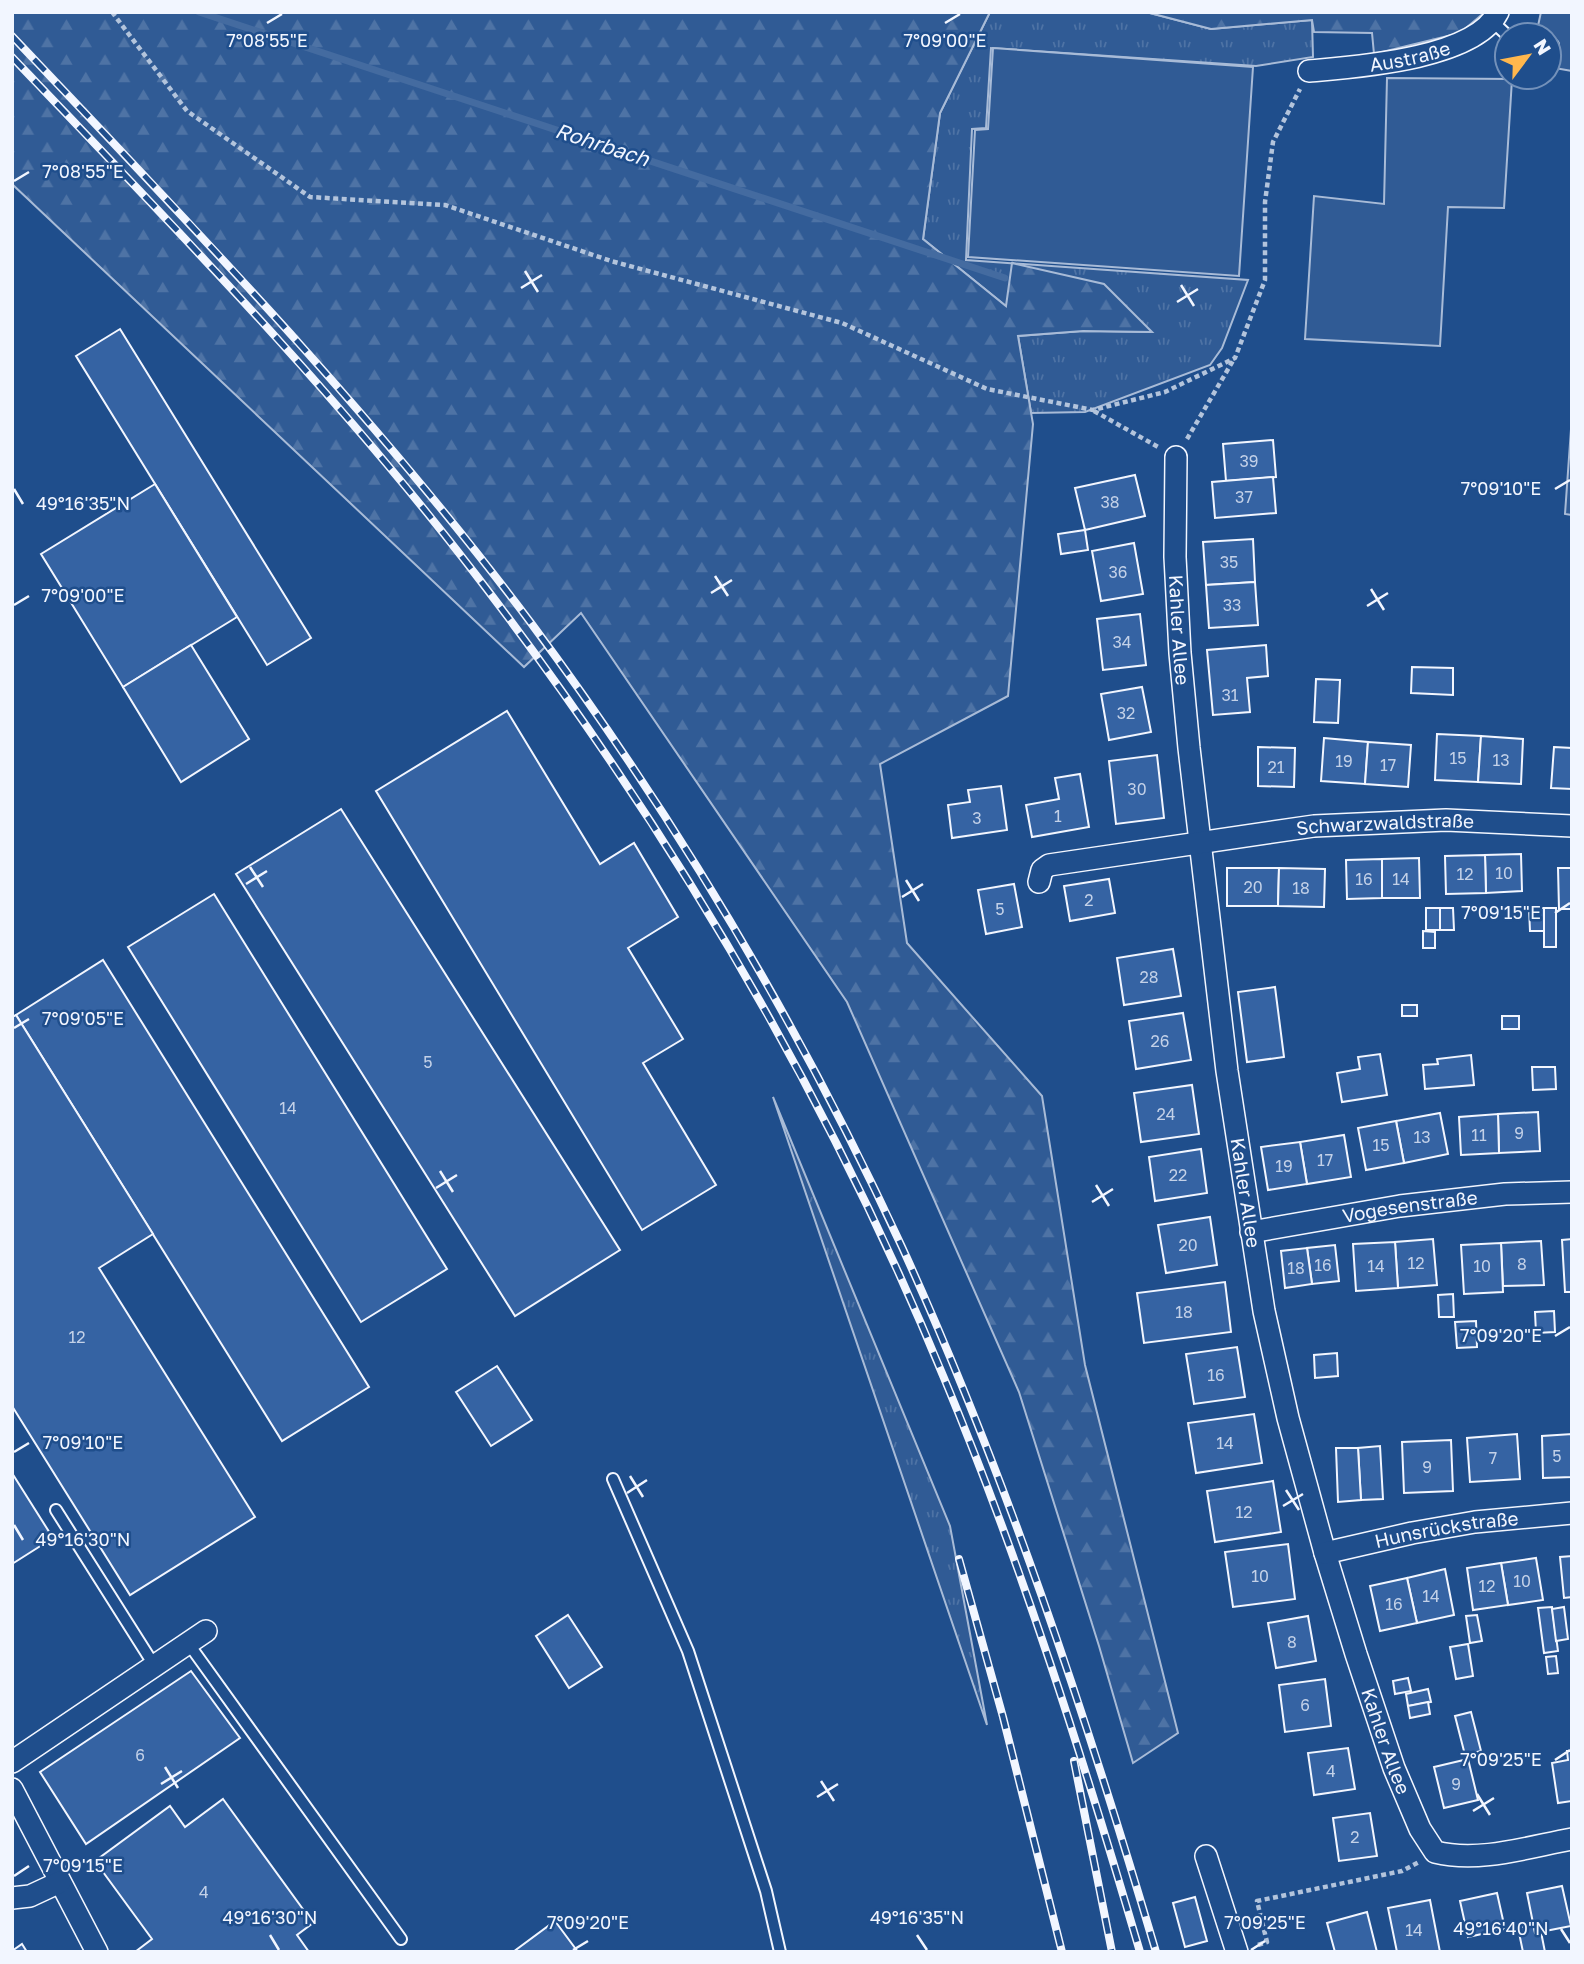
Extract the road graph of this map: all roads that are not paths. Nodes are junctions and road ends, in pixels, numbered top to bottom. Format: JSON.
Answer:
{"nodes":[{"id":1,"x":1493,"y":26,"type":"edge"},
{"id":2,"x":1309,"y":71,"type":"road end"},
{"id":3,"x":1176,"y":457,"type":"road end"},
{"id":4,"x":1572,"y":826,"type":"edge"},
{"id":5,"x":1201,"y":843,"type":"junction"},
{"id":6,"x":1039,"y":882,"type":"dead end"},
{"id":7,"x":1572,"y":1192,"type":"edge"},
{"id":8,"x":1251,"y":1232,"type":"junction"},
{"id":9,"x":613,"y":1479,"type":"dead end"},
{"id":10,"x":56,"y":1510,"type":"dead end"},
{"id":11,"x":1572,"y":1513,"type":"edge"},
{"id":12,"x":1325,"y":1553,"type":"junction"},
{"id":13,"x":206,"y":1631,"type":"dead end"},
{"id":14,"x":188,"y":1643,"type":"junction"},
{"id":15,"x":154,"y":1665,"type":"junction"},
{"id":16,"x":12,"y":1762,"type":"edge"},
{"id":17,"x":12,"y":1789,"type":"edge"},
{"id":18,"x":1572,"y":1839,"type":"edge"},
{"id":19,"x":1206,"y":1856,"type":"dead end"},
{"id":20,"x":60,"y":1882,"type":"junction"},
{"id":21,"x":12,"y":1898,"type":"edge"},
{"id":22,"x":401,"y":1939,"type":"dead end"},
{"id":23,"x":97,"y":1952,"type":"edge"},
{"id":24,"x":780,"y":1952,"type":"edge"},
{"id":25,"x":1237,"y":1952,"type":"edge"}],
"edges":[{"from":1,"to":2,"type":"street","name":"Austraße"},
{"from":3,"to":5,"type":"street","name":"Kahler Allee"},
{"from":4,"to":5,"type":"street","name":"Schwarzwaldstraße"},
{"from":5,"to":6,"type":"street","name":"Schwarzwaldstraße"},
{"from":5,"to":8,"type":"street","name":"Kahler Allee"},
{"from":7,"to":8,"type":"street","name":"Vogesenstraße"},
{"from":8,"to":12,"type":"street","name":"Kahler Allee"},
{"from":9,"to":24,"type":"lane"},
{"from":10,"to":15,"type":"lane"},
{"from":11,"to":12,"type":"street","name":"Hunsrückstraße"},
{"from":12,"to":18,"type":"street","name":"Kahler Allee"},
{"from":13,"to":14,"type":"street"},
{"from":14,"to":15,"type":"street"},
{"from":14,"to":22,"type":"lane"},
{"from":15,"to":16,"type":"street"},
{"from":17,"to":20,"type":"street"},
{"from":19,"to":25,"type":"street"},
{"from":20,"to":21,"type":"street"},
{"from":20,"to":23,"type":"street"}]}
